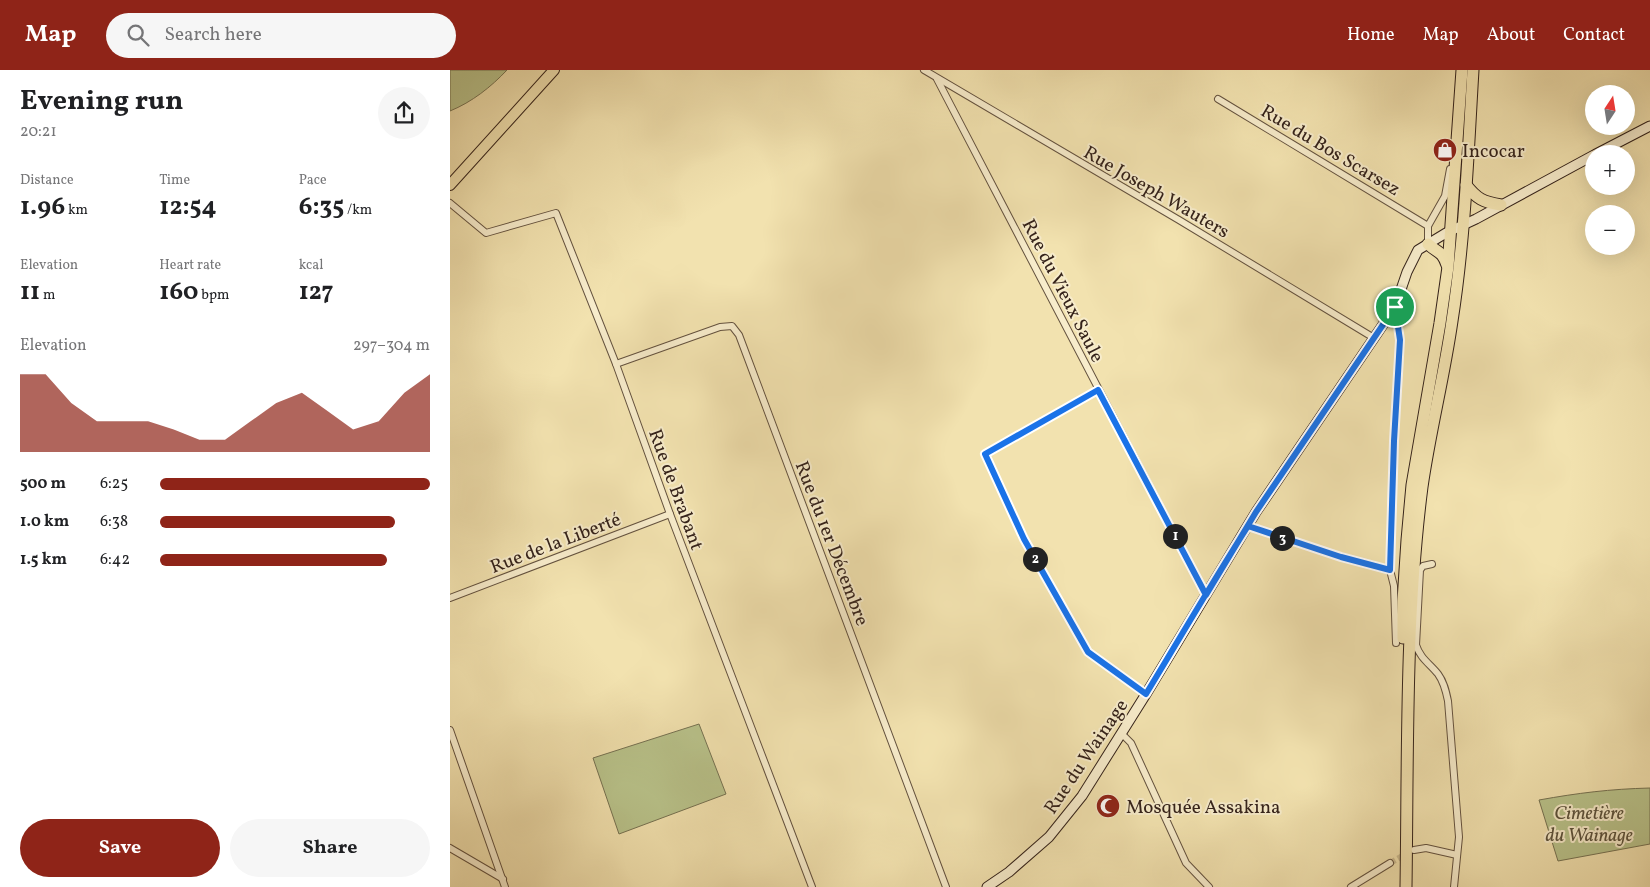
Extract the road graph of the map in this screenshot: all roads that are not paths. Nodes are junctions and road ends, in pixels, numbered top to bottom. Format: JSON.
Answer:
{"nodes":[{"id":1,"x":554,"y":70,"type":"edge"},
{"id":2,"x":924,"y":70,"type":"edge"},
{"id":3,"x":1462,"y":70,"type":"edge"},
{"id":4,"x":1473,"y":70,"type":"edge"},
{"id":5,"x":937,"y":78,"type":"junction"},
{"id":6,"x":1218,"y":99,"type":"dead end"},
{"id":7,"x":1650,"y":126,"type":"edge"},
{"id":8,"x":1613,"y":145,"type":"edge"},
{"id":9,"x":1585,"y":159,"type":"edge"},
{"id":10,"x":1450,"y":169,"type":"dead end"},
{"id":11,"x":1466,"y":184,"type":"junction"},
{"id":12,"x":450,"y":185,"type":"edge"},
{"id":13,"x":450,"y":203,"type":"edge"},
{"id":14,"x":1501,"y":205,"type":"junction"},
{"id":15,"x":1462,"y":225,"type":"junction"},
{"id":16,"x":1428,"y":226,"type":"junction"},
{"id":17,"x":1451,"y":230,"type":"junction"},
{"id":18,"x":1428,"y":244,"type":"junction"},
{"id":19,"x":1448,"y":267,"type":"junction"},
{"id":20,"x":1395,"y":307,"type":"junction"},
{"id":21,"x":1374,"y":338,"type":"junction"},
{"id":22,"x":616,"y":364,"type":"junction"},
{"id":23,"x":1098,"y":390,"type":"junction"},
{"id":24,"x":670,"y":514,"type":"junction"},
{"id":25,"x":1248,"y":526,"type":"junction"},
{"id":26,"x":1432,"y":564,"type":"dead end"},
{"id":27,"x":1390,"y":570,"type":"junction"},
{"id":28,"x":1206,"y":595,"type":"junction"},
{"id":29,"x":450,"y":598,"type":"edge"},
{"id":30,"x":1396,"y":643,"type":"dead end"},
{"id":31,"x":1146,"y":694,"type":"junction"},
{"id":32,"x":450,"y":730,"type":"edge"},
{"id":33,"x":1121,"y":732,"type":"junction"},
{"id":34,"x":450,"y":848,"type":"edge"},
{"id":35,"x":1414,"y":850,"type":"tunnel mouth"},
{"id":36,"x":1457,"y":856,"type":"junction"},
{"id":37,"x":1390,"y":862,"type":"tunnel mouth"},
{"id":38,"x":503,"y":879,"type":"junction"},
{"id":39,"x":505,"y":887,"type":"edge"},
{"id":40,"x":812,"y":887,"type":"edge"},
{"id":41,"x":946,"y":887,"type":"edge"},
{"id":42,"x":987,"y":887,"type":"edge"},
{"id":43,"x":1209,"y":887,"type":"edge"},
{"id":44,"x":1351,"y":887,"type":"edge"},
{"id":45,"x":1398,"y":887,"type":"edge"},
{"id":46,"x":1406,"y":887,"type":"edge"},
{"id":47,"x":1454,"y":887,"type":"edge"}],
"edges":[{"from":1,"to":12,"type":"main road"},
{"from":2,"to":5,"type":"street","name":"Rue Joseph Wauters"},
{"from":3,"to":17,"type":"highway"},
{"from":4,"to":11,"type":"highway"},
{"from":5,"to":21,"type":"street","name":"Rue Joseph Wauters"},
{"from":5,"to":23,"type":"street","name":"Rue du Vieux Saule"},
{"from":6,"to":16,"type":"street","name":"Rue du Bos Scarsez"},
{"from":7,"to":8,"type":"street","name":"Rue du Wainage"},
{"from":9,"to":14,"type":"street","name":"Rue du Wainage"},
{"from":10,"to":16,"type":"street"},
{"from":11,"to":14,"type":"highway"},
{"from":11,"to":15,"type":"highway"},
{"from":13,"to":22,"type":"street","name":"Rue de Brabant"},
{"from":14,"to":15,"type":"street","name":"Rue du Wainage"},
{"from":15,"to":17,"type":"street","name":"Rue du Wainage"},
{"from":15,"to":46,"type":"highway"},
{"from":16,"to":18,"type":"street"},
{"from":17,"to":18,"type":"street","name":"Rue du Wainage"},
{"from":17,"to":19,"type":"highway"},
{"from":18,"to":19,"type":"highway"},
{"from":18,"to":20,"type":"street","name":"Rue du Wainage"},
{"from":19,"to":45,"type":"highway"},
{"from":20,"to":21,"type":"street","name":"Rue du Wainage"},
{"from":20,"to":27,"type":"street"},
{"from":21,"to":25,"type":"street","name":"Rue du Wainage"},
{"from":22,"to":24,"type":"street","name":"Rue de Brabant"},
{"from":22,"to":41,"type":"street","name":"Rue du 1er Décembre"},
{"from":23,"to":28,"type":"street","name":"Rue du Vieux Saule"},
{"from":23,"to":31,"type":"street"},
{"from":24,"to":29,"type":"street","name":"Rue de la Liberté"},
{"from":24,"to":40,"type":"street","name":"Rue de Brabant"},
{"from":25,"to":27,"type":"street"},
{"from":25,"to":28,"type":"street","name":"Rue du Wainage"},
{"from":26,"to":36,"type":"street"},
{"from":27,"to":30,"type":"street"},
{"from":28,"to":31,"type":"street","name":"Rue du Wainage"},
{"from":31,"to":33,"type":"street","name":"Rue du Wainage"},
{"from":32,"to":38,"type":"street"},
{"from":33,"to":42,"type":"street","name":"Rue du Wainage"},
{"from":33,"to":43,"type":"street"},
{"from":34,"to":38,"type":"street"},
{"from":35,"to":36,"type":"street"},
{"from":36,"to":47,"type":"street"},
{"from":37,"to":44,"type":"street"},
{"from":38,"to":39,"type":"street"}]}
